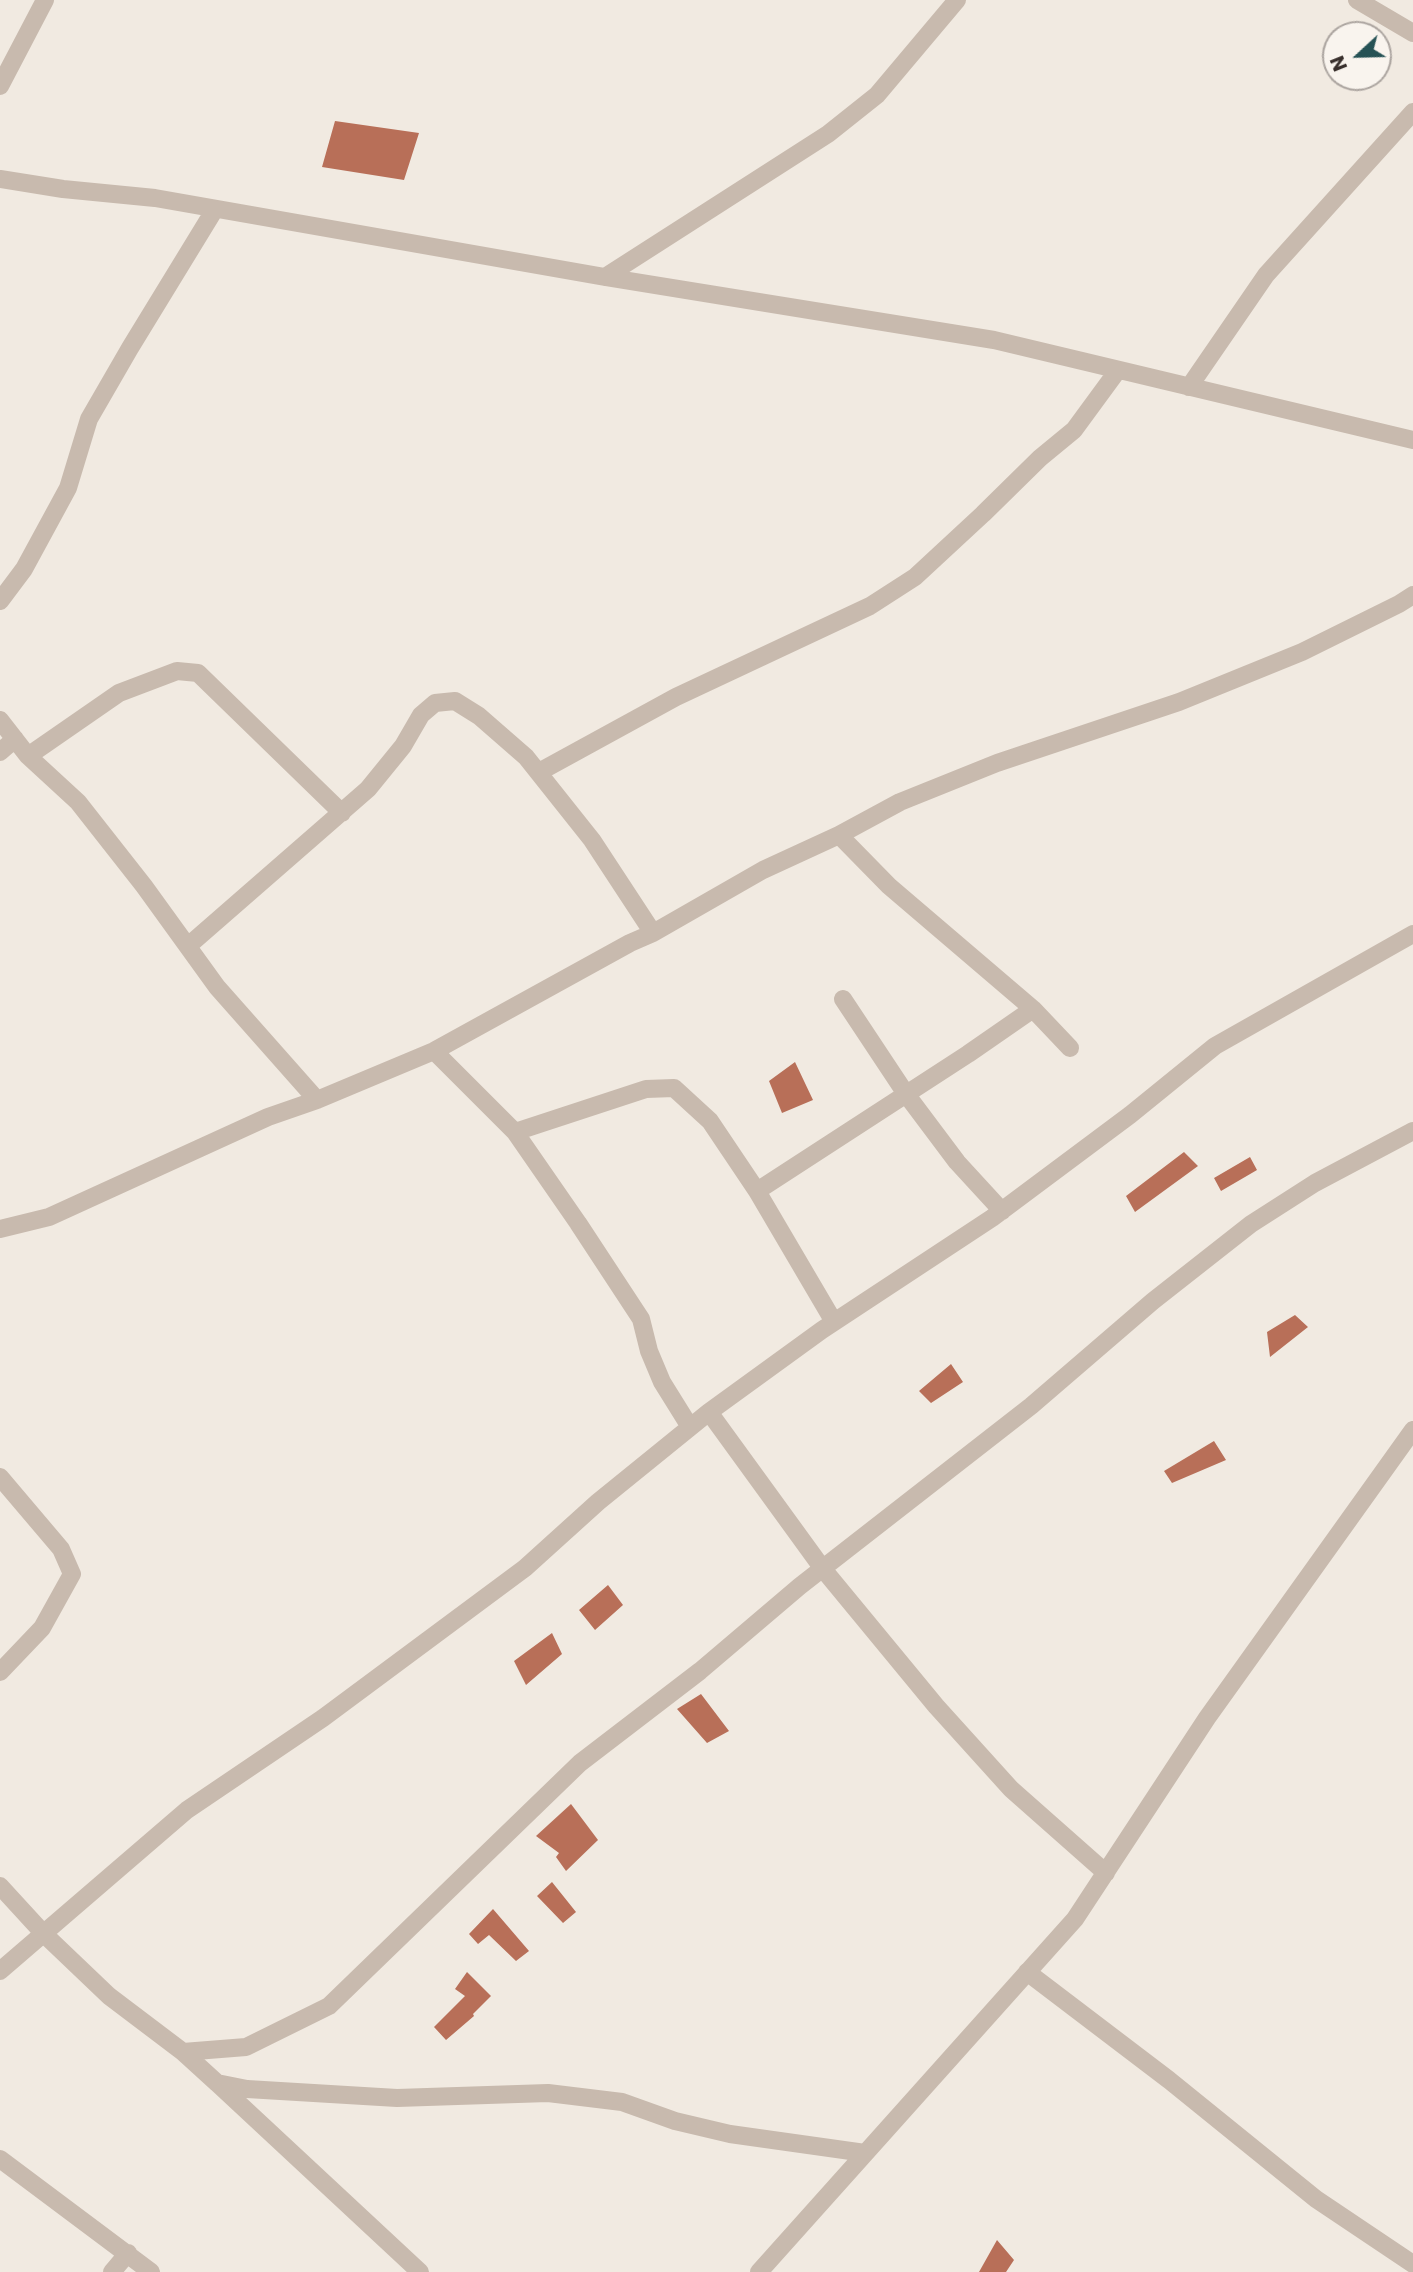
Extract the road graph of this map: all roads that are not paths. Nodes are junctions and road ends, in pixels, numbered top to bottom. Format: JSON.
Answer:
{"nodes":[{"id":1,"x":45,"y":0,"type":"edge"},
{"id":2,"x":957,"y":0,"type":"edge"},
{"id":3,"x":1357,"y":0,"type":"edge"},
{"id":4,"x":1413,"y":33,"type":"edge"},
{"id":5,"x":0,"y":86,"type":"edge"},
{"id":6,"x":1413,"y":112,"type":"edge"},
{"id":7,"x":0,"y":179,"type":"edge"},
{"id":8,"x":215,"y":209,"type":"junction"},
{"id":9,"x":606,"y":277,"type":"junction"},
{"id":10,"x":1118,"y":370,"type":"junction"},
{"id":11,"x":1189,"y":387,"type":"junction"},
{"id":12,"x":1413,"y":440,"type":"edge"},
{"id":13,"x":1413,"y":595,"type":"edge"},
{"id":14,"x":0,"y":601,"type":"edge"},
{"id":15,"x":0,"y":720,"type":"edge"},
{"id":16,"x":15,"y":739,"type":"junction"},
{"id":17,"x":0,"y":752,"type":"edge"},
{"id":18,"x":28,"y":756,"type":"junction"},
{"id":19,"x":539,"y":772,"type":"junction"},
{"id":20,"x":342,"y":813,"type":"junction"},
{"id":21,"x":839,"y":835,"type":"junction"},
{"id":22,"x":653,"y":933,"type":"junction"},
{"id":23,"x":1413,"y":934,"type":"edge"},
{"id":24,"x":188,"y":946,"type":"junction"},
{"id":25,"x":843,"y":999,"type":"dead end"},
{"id":26,"x":1033,"y":1009,"type":"junction"},
{"id":27,"x":1070,"y":1048,"type":"dead end"},
{"id":28,"x":434,"y":1051,"type":"junction"},
{"id":29,"x":906,"y":1094,"type":"junction"},
{"id":30,"x":317,"y":1100,"type":"junction"},
{"id":31,"x":1413,"y":1131,"type":"edge"},
{"id":32,"x":514,"y":1132,"type":"junction"},
{"id":33,"x":757,"y":1191,"type":"junction"},
{"id":34,"x":1002,"y":1211,"type":"junction"},
{"id":35,"x":0,"y":1229,"type":"edge"},
{"id":36,"x":834,"y":1322,"type":"junction"},
{"id":37,"x":709,"y":1412,"type":"junction"},
{"id":38,"x":690,"y":1427,"type":"junction"},
{"id":39,"x":1413,"y":1430,"type":"edge"},
{"id":40,"x":1,"y":1478,"type":"edge"},
{"id":41,"x":823,"y":1569,"type":"junction"},
{"id":42,"x":0,"y":1672,"type":"edge"},
{"id":43,"x":1106,"y":1873,"type":"junction"},
{"id":44,"x":0,"y":1886,"type":"edge"},
{"id":45,"x":44,"y":1934,"type":"junction"},
{"id":46,"x":0,"y":1971,"type":"edge"},
{"id":47,"x":1027,"y":1972,"type":"junction"},
{"id":48,"x":183,"y":2052,"type":"junction"},
{"id":49,"x":217,"y":2082,"type":"junction"},
{"id":50,"x":865,"y":2153,"type":"junction"},
{"id":51,"x":0,"y":2159,"type":"edge"},
{"id":52,"x":128,"y":2253,"type":"junction"},
{"id":53,"x":1413,"y":2264,"type":"edge"},
{"id":54,"x":112,"y":2272,"type":"edge"},
{"id":55,"x":151,"y":2272,"type":"edge"},
{"id":56,"x":420,"y":2272,"type":"edge"},
{"id":57,"x":759,"y":2272,"type":"edge"}],
"edges":[{"from":1,"to":5,"type":"street"},
{"from":2,"to":9,"type":"street"},
{"from":3,"to":4,"type":"street"},
{"from":6,"to":11,"type":"street"},
{"from":7,"to":8,"type":"street"},
{"from":8,"to":9,"type":"street"},
{"from":8,"to":14,"type":"street"},
{"from":9,"to":10,"type":"street"},
{"from":10,"to":11,"type":"street"},
{"from":10,"to":19,"type":"street"},
{"from":11,"to":12,"type":"street"},
{"from":13,"to":21,"type":"street"},
{"from":15,"to":16,"type":"street"},
{"from":16,"to":17,"type":"street"},
{"from":16,"to":18,"type":"street"},
{"from":18,"to":20,"type":"street"},
{"from":18,"to":24,"type":"street"},
{"from":19,"to":20,"type":"street"},
{"from":19,"to":22,"type":"street"},
{"from":20,"to":24,"type":"street"},
{"from":21,"to":22,"type":"street"},
{"from":21,"to":26,"type":"street"},
{"from":22,"to":28,"type":"street"},
{"from":23,"to":34,"type":"street"},
{"from":24,"to":30,"type":"street"},
{"from":25,"to":29,"type":"street"},
{"from":26,"to":27,"type":"street"},
{"from":26,"to":29,"type":"street"},
{"from":28,"to":30,"type":"street"},
{"from":28,"to":32,"type":"street"},
{"from":29,"to":33,"type":"street"},
{"from":29,"to":34,"type":"street"},
{"from":30,"to":35,"type":"street"},
{"from":31,"to":41,"type":"street"},
{"from":32,"to":33,"type":"street"},
{"from":32,"to":38,"type":"street"},
{"from":33,"to":36,"type":"street"},
{"from":34,"to":36,"type":"street"},
{"from":36,"to":37,"type":"street"},
{"from":37,"to":38,"type":"street"},
{"from":37,"to":41,"type":"street"},
{"from":38,"to":45,"type":"street"},
{"from":39,"to":43,"type":"street"},
{"from":40,"to":42,"type":"street"},
{"from":41,"to":43,"type":"street"},
{"from":41,"to":48,"type":"street"},
{"from":43,"to":47,"type":"street"},
{"from":44,"to":45,"type":"street"},
{"from":45,"to":46,"type":"street"},
{"from":45,"to":48,"type":"street"},
{"from":47,"to":50,"type":"street"},
{"from":47,"to":53,"type":"street"},
{"from":48,"to":49,"type":"street"},
{"from":49,"to":50,"type":"street"},
{"from":49,"to":56,"type":"street"},
{"from":50,"to":57,"type":"street"},
{"from":51,"to":52,"type":"street"},
{"from":52,"to":54,"type":"street"},
{"from":52,"to":55,"type":"street"}]}
